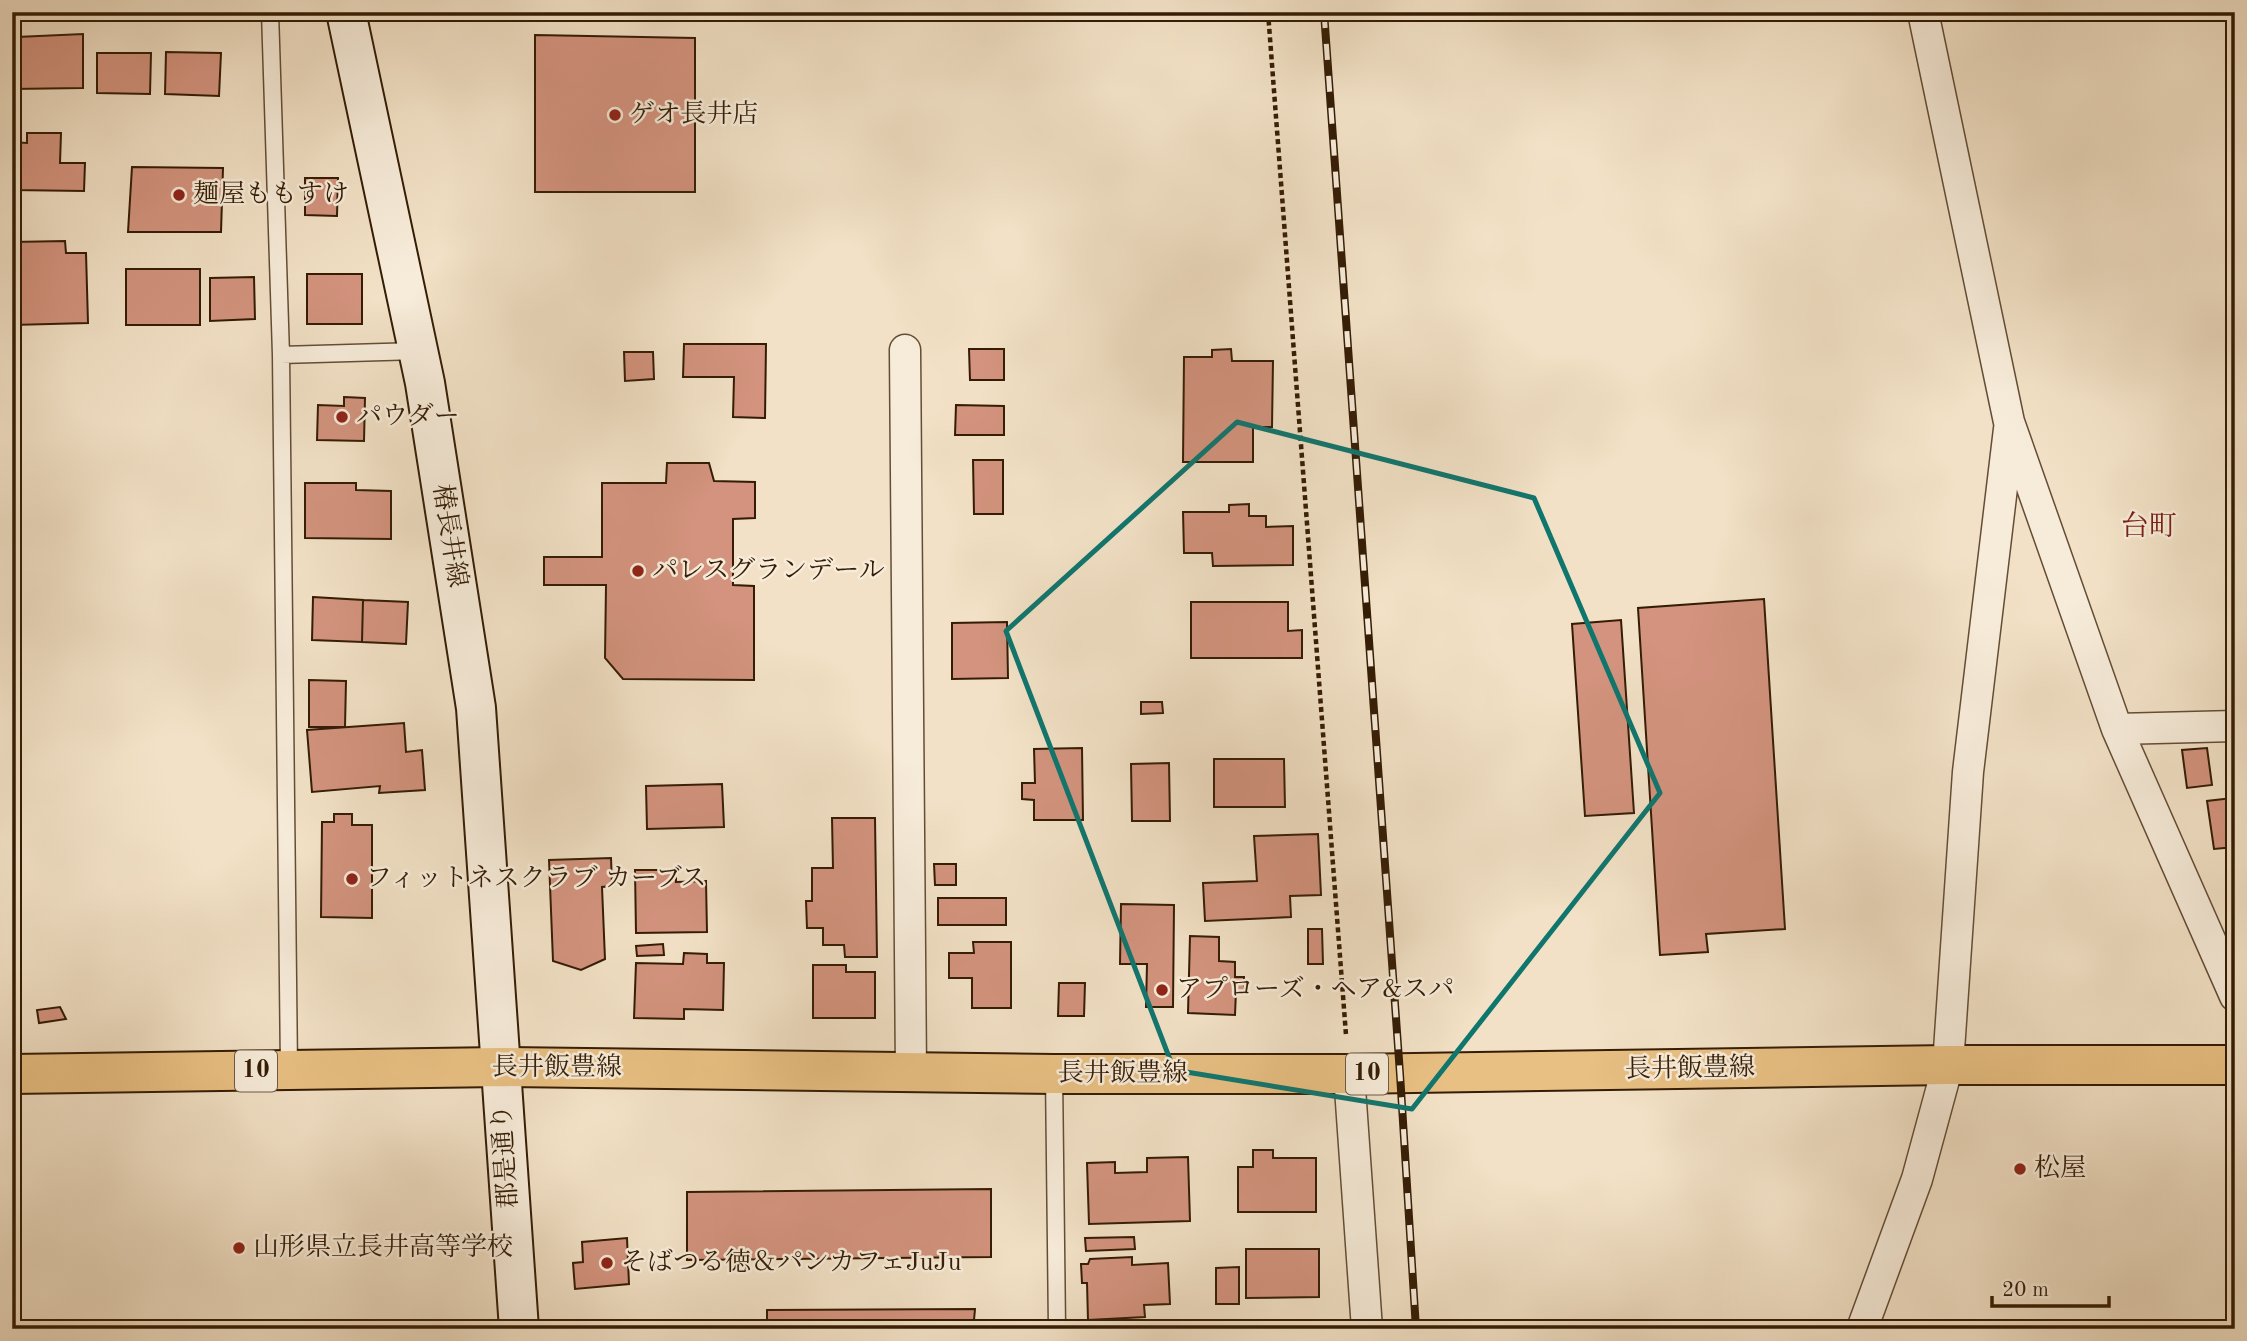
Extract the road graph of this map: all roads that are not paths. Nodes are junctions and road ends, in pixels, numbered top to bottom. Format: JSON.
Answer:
{"nodes":[{"id":1,"x":270,"y":12,"type":"edge"},
{"id":2,"x":346,"y":12,"type":"edge"},
{"id":3,"x":1923,"y":12,"type":"edge"},
{"id":4,"x":905,"y":350,"type":"dead end"},
{"id":5,"x":418,"y":351,"type":"junction"},
{"id":6,"x":281,"y":355,"type":"junction"},
{"id":7,"x":2010,"y":422,"type":"junction"},
{"id":8,"x":2235,"y":726,"type":"edge"},
{"id":9,"x":2117,"y":729,"type":"junction"},
{"id":10,"x":2235,"y":996,"type":"edge"},
{"id":11,"x":1948,"y":1065,"type":"junction"},
{"id":12,"x":2235,"y":1065,"type":"edge"},
{"id":13,"x":500,"y":1067,"type":"junction"},
{"id":14,"x":289,"y":1071,"type":"junction"},
{"id":15,"x":911,"y":1073,"type":"junction"},
{"id":16,"x":12,"y":1074,"type":"edge"},
{"id":17,"x":1054,"y":1074,"type":"junction"},
{"id":18,"x":1349,"y":1074,"type":"junction"},
{"id":19,"x":519,"y":1329,"type":"edge"},
{"id":20,"x":1057,"y":1329,"type":"edge"},
{"id":21,"x":1367,"y":1329,"type":"edge"},
{"id":22,"x":1863,"y":1329,"type":"edge"}],
"edges":[{"from":1,"to":6,"type":"lane"},
{"from":2,"to":5,"type":"main road","name":"椿長井線"},
{"from":3,"to":7,"type":"street"},
{"from":4,"to":15,"type":"street"},
{"from":5,"to":6,"type":"lane"},
{"from":5,"to":13,"type":"main road","name":"椿長井線"},
{"from":6,"to":14,"type":"lane"},
{"from":7,"to":9,"type":"street"},
{"from":7,"to":11,"type":"street"},
{"from":8,"to":9,"type":"street"},
{"from":9,"to":10,"type":"street"},
{"from":11,"to":12,"type":"main road","name":"長井飯豊線","number":"10"},
{"from":11,"to":18,"type":"main road","name":"長井飯豊線","number":"10"},
{"from":11,"to":22,"type":"street"},
{"from":13,"to":14,"type":"main road","name":"長井飯豊線","number":"10"},
{"from":13,"to":15,"type":"main road","name":"長井飯豊線","number":"10"},
{"from":13,"to":19,"type":"main road","name":"郡是通り"},
{"from":14,"to":16,"type":"main road","name":"長井飯豊線","number":"10"},
{"from":15,"to":17,"type":"main road","name":"長井飯豊線","number":"10"},
{"from":17,"to":18,"type":"main road","name":"長井飯豊線","number":"10"},
{"from":17,"to":20,"type":"lane"},
{"from":18,"to":21,"type":"street"}]}
